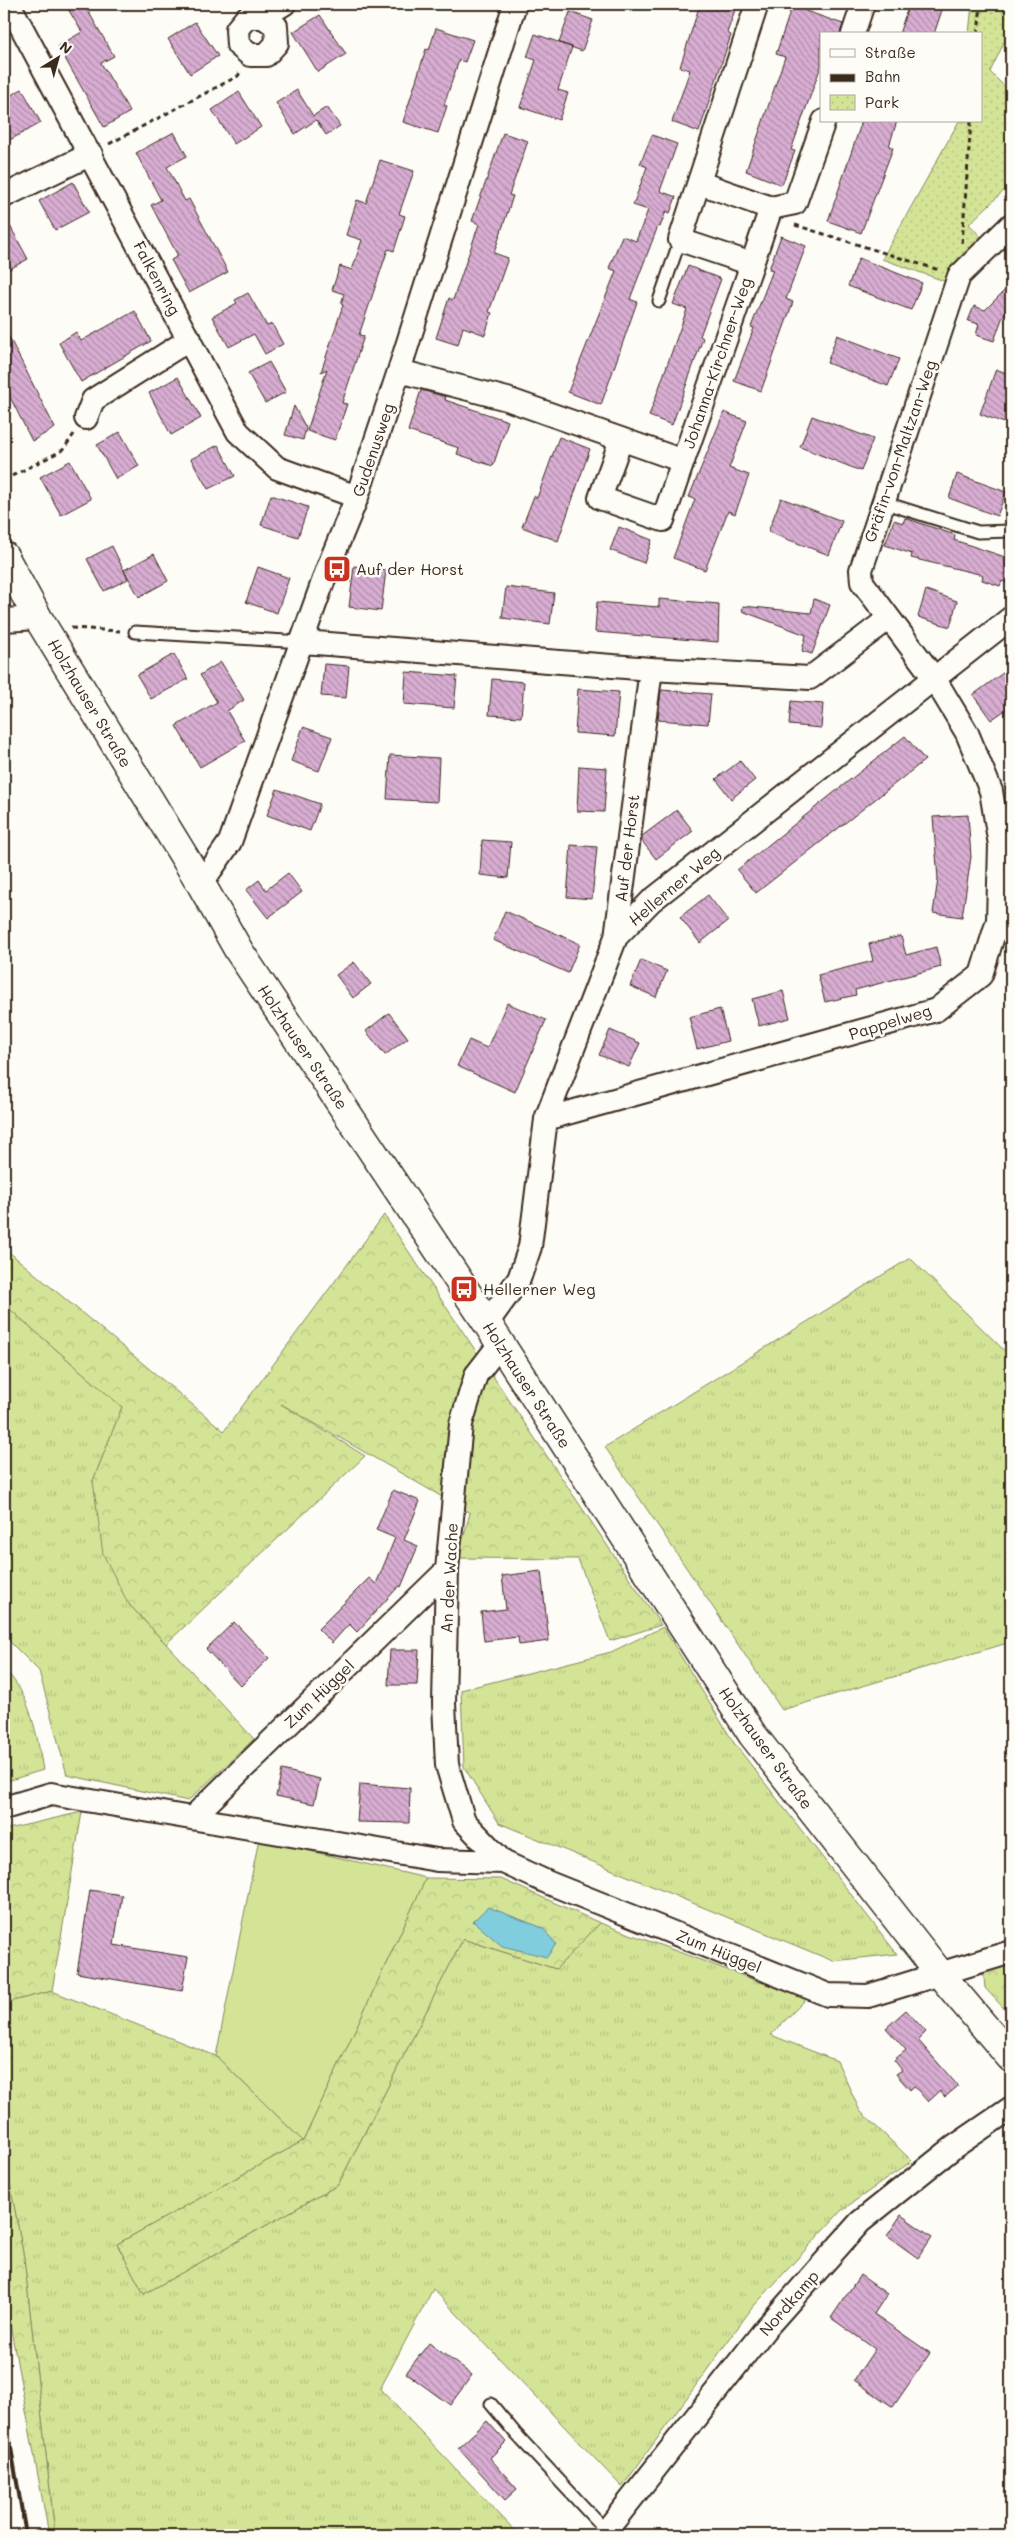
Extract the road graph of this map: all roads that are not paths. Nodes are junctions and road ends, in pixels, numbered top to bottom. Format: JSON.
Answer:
{"nodes":[{"id":1,"x":9,"y":4,"type":"edge"},
{"id":2,"x":284,"y":4,"type":"edge"},
{"id":3,"x":863,"y":4,"type":"edge"},
{"id":4,"x":507,"y":6,"type":"edge"},
{"id":5,"x":753,"y":13,"type":"edge"},
{"id":6,"x":854,"y":32,"type":"edge"},
{"id":7,"x":250,"y":55,"type":"road end"},
{"id":8,"x":824,"y":122,"type":"edge"},
{"id":9,"x":91,"y":154,"type":"junction"},
{"id":10,"x":700,"y":183,"type":"junction"},
{"id":11,"x":4,"y":196,"type":"edge"},
{"id":12,"x":769,"y":212,"type":"junction"},
{"id":13,"x":1011,"y":224,"type":"edge"},
{"id":14,"x":680,"y":240,"type":"junction"},
{"id":15,"x":752,"y":264,"type":"junction"},
{"id":16,"x":659,"y":300,"type":"dead end"},
{"id":17,"x":190,"y":339,"type":"junction"},
{"id":18,"x":399,"y":371,"type":"junction"},
{"id":19,"x":86,"y":418,"type":"road end"},
{"id":20,"x":621,"y":440,"type":"junction"},
{"id":21,"x":683,"y":462,"type":"junction"},
{"id":22,"x":357,"y":497,"type":"junction"},
{"id":23,"x":882,"y":502,"type":"junction"},
{"id":24,"x":1011,"y":531,"type":"edge"},
{"id":25,"x":4,"y":556,"type":"edge"},
{"id":26,"x":38,"y":618,"type":"junction"},
{"id":27,"x":1011,"y":618,"type":"edge"},
{"id":28,"x":888,"y":619,"type":"junction"},
{"id":29,"x":4,"y":620,"type":"edge"},
{"id":30,"x":135,"y":632,"type":"road end"},
{"id":31,"x":303,"y":642,"type":"junction"},
{"id":32,"x":651,"y":669,"type":"junction"},
{"id":33,"x":934,"y":678,"type":"junction"},
{"id":34,"x":201,"y":884,"type":"junction"},
{"id":35,"x":616,"y":937,"type":"junction"},
{"id":36,"x":546,"y":1119,"type":"junction"},
{"id":37,"x":494,"y":1334,"type":"junction"},
{"id":38,"x":446,"y":1570,"type":"junction"},
{"id":39,"x":4,"y":1808,"type":"edge"},
{"id":40,"x":192,"y":1818,"type":"junction"},
{"id":41,"x":464,"y":1821,"type":"joint"},
{"id":42,"x":503,"y":1862,"type":"junction"},
{"id":43,"x":1011,"y":1952,"type":"edge"},
{"id":44,"x":940,"y":1974,"type":"junction"},
{"id":45,"x":1011,"y":2058,"type":"edge"},
{"id":46,"x":1011,"y":2108,"type":"edge"},
{"id":47,"x":491,"y":2404,"type":"dead end"},
{"id":48,"x":604,"y":2533,"type":"edge"}],
"edges":[{"from":1,"to":9,"type":"street","name":"Falkenring"},
{"from":2,"to":7,"type":"street"},
{"from":3,"to":6,"type":"street"},
{"from":4,"to":18,"type":"street","name":"Gudenusweg"},
{"from":5,"to":10,"type":"street"},
{"from":8,"to":12,"type":"street"},
{"from":9,"to":11,"type":"street"},
{"from":9,"to":17,"type":"street","name":"Falkenring"},
{"from":10,"to":12,"type":"street"},
{"from":10,"to":14,"type":"street"},
{"from":12,"to":15,"type":"street","name":"Johanna-Kirchner-Weg"},
{"from":13,"to":23,"type":"street","name":"Gräfin-von-Maltzan-Weg"},
{"from":14,"to":15,"type":"street","name":"Johanna-Kirchner-Weg"},
{"from":14,"to":16,"type":"lane"},
{"from":15,"to":21,"type":"street","name":"Johanna-Kirchner-Weg"},
{"from":17,"to":19,"type":"street"},
{"from":17,"to":22,"type":"street","name":"Falkenring"},
{"from":18,"to":20,"type":"street","name":"Johanna-Kirchner-Weg"},
{"from":18,"to":22,"type":"street","name":"Gudenusweg"},
{"from":20,"to":21,"type":"street","name":"Johanna-Kirchner-Weg"},
{"from":20,"to":21,"type":"street","name":"Johanna-Kirchner-Weg"},
{"from":22,"to":31,"type":"street","name":"Gudenusweg"},
{"from":23,"to":24,"type":"lane"},
{"from":23,"to":28,"type":"street","name":"Gräfin-von-Maltzan-Weg"},
{"from":25,"to":26,"type":"street","name":"Holzhauser Straße"},
{"from":26,"to":29,"type":"street"},
{"from":26,"to":34,"type":"street","name":"Holzhauser Straße"},
{"from":27,"to":33,"type":"street","name":"Hellerner Weg"},
{"from":28,"to":32,"type":"street"},
{"from":28,"to":33,"type":"street","name":"Gräfin-von-Maltzan-Weg"},
{"from":30,"to":31,"type":"lane"},
{"from":31,"to":32,"type":"street"},
{"from":31,"to":34,"type":"street","name":"Gudenusweg"},
{"from":32,"to":35,"type":"street","name":"Auf der Horst"},
{"from":33,"to":35,"type":"street","name":"Hellerner Weg"},
{"from":33,"to":36,"type":"street","name":"Pappelweg"},
{"from":34,"to":37,"type":"street","name":"Holzhauser Straße"},
{"from":35,"to":36,"type":"street","name":"Hellerner Weg"},
{"from":36,"to":37,"type":"street","name":"Hellerner Weg"},
{"from":37,"to":38,"type":"street","name":"An der Wache"},
{"from":37,"to":44,"type":"street","name":"Holzhauser Straße"},
{"from":38,"to":40,"type":"street","name":"Zum Hüggel"},
{"from":38,"to":41,"type":"street","name":"An der Wache"},
{"from":39,"to":40,"type":"street","name":"Zum Hüggel"},
{"from":40,"to":42,"type":"street","name":"Zum Hüggel"},
{"from":41,"to":42,"type":"street","name":"Zum Hüggel"},
{"from":42,"to":44,"type":"street","name":"Zum Hüggel"},
{"from":43,"to":44,"type":"street","name":"Zum Hüggel"},
{"from":44,"to":45,"type":"street","name":"Holzhauser Straße"},
{"from":46,"to":48,"type":"street","name":"Nordkamp"},
{"from":47,"to":48,"type":"lane"}]}
